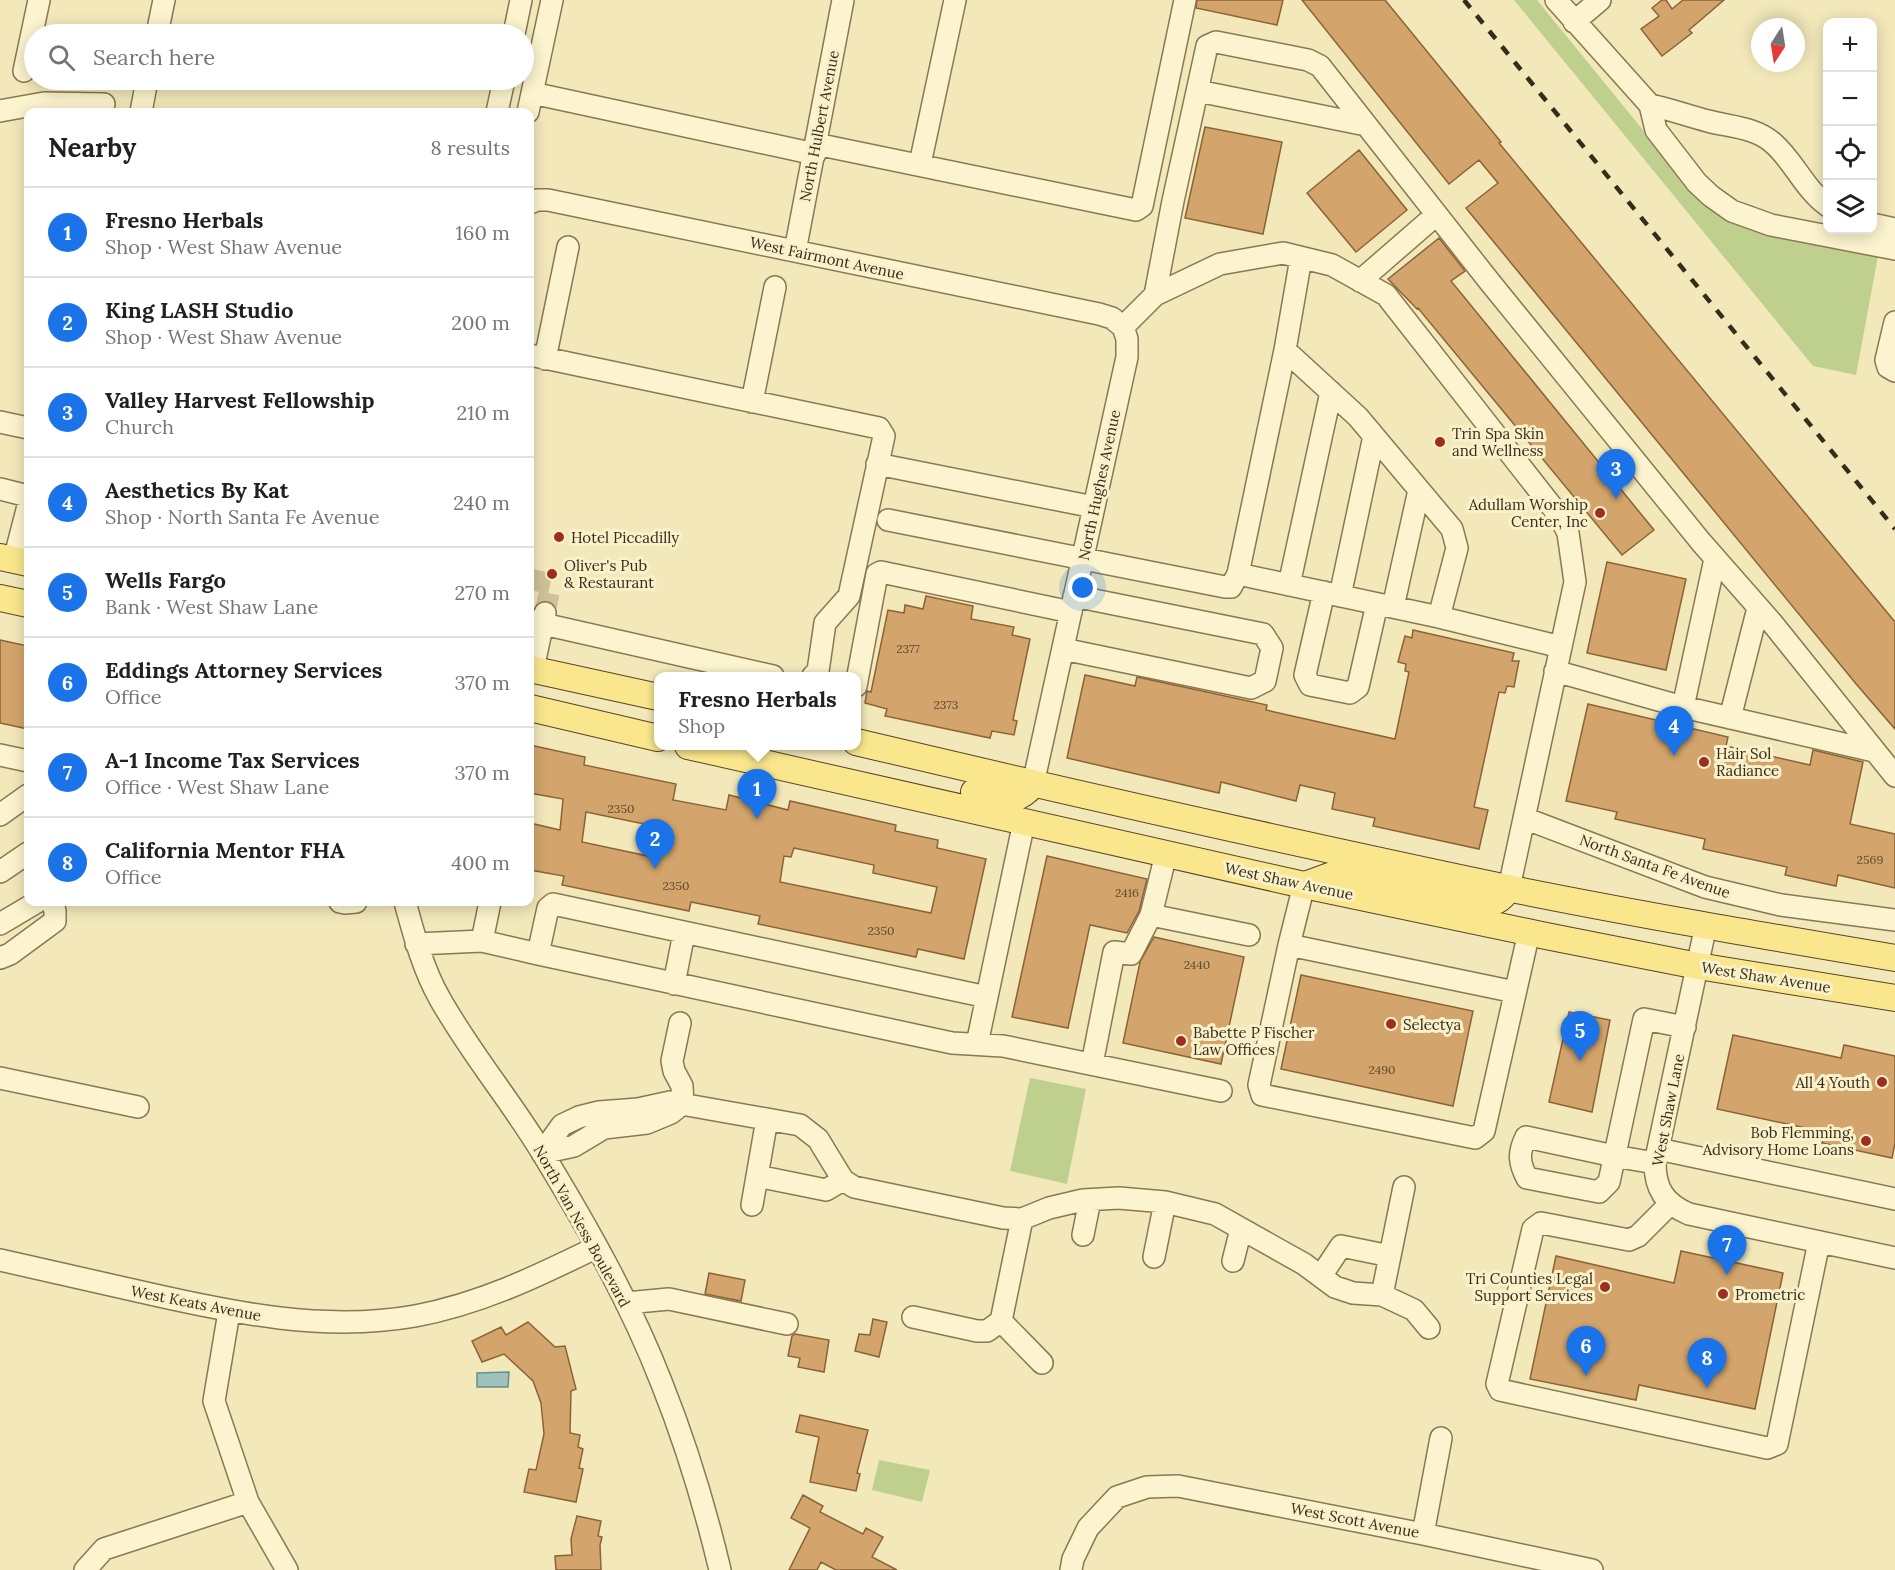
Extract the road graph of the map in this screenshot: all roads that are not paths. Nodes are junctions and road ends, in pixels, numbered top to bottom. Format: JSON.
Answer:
{"nodes":[{"id":1,"x":39,"y":0,"type":"edge"},
{"id":2,"x":164,"y":0,"type":"edge"},
{"id":3,"x":521,"y":0,"type":"edge"},
{"id":4,"x":552,"y":0,"type":"edge"},
{"id":5,"x":843,"y":0,"type":"edge"},
{"id":6,"x":956,"y":0,"type":"edge"},
{"id":7,"x":1185,"y":0,"type":"edge"},
{"id":8,"x":1557,"y":0,"type":"edge"},
{"id":9,"x":1600,"y":0,"type":"edge"},
{"id":10,"x":1574,"y":22,"type":"junction"},
{"id":11,"x":34,"y":24,"type":"edge"},
{"id":12,"x":159,"y":24,"type":"edge"},
{"id":13,"x":516,"y":24,"type":"edge"},
{"id":14,"x":534,"y":84,"type":"edge"},
{"id":15,"x":145,"y":90,"type":"edge"},
{"id":16,"x":502,"y":90,"type":"edge"},
{"id":17,"x":1198,"y":91,"type":"junction"},
{"id":18,"x":530,"y":103,"type":"edge"},
{"id":19,"x":104,"y":104,"type":"dead end"},
{"id":20,"x":1650,"y":105,"type":"junction"},
{"id":21,"x":142,"y":108,"type":"edge"},
{"id":22,"x":498,"y":108,"type":"edge"},
{"id":23,"x":0,"y":111,"type":"edge"},
{"id":24,"x":1366,"y":125,"type":"junction"},
{"id":25,"x":815,"y":149,"type":"junction"},
{"id":26,"x":920,"y":164,"type":"junction"},
{"id":27,"x":534,"y":201,"type":"edge"},
{"id":28,"x":1823,"y":202,"type":"edge"},
{"id":29,"x":1823,"y":211,"type":"edge"},
{"id":30,"x":1437,"y":214,"type":"junction"},
{"id":31,"x":1877,"y":225,"type":"edge"},
{"id":32,"x":1895,"y":229,"type":"edge"},
{"id":33,"x":1813,"y":232,"type":"junction"},
{"id":34,"x":568,"y":247,"type":"dead end"},
{"id":35,"x":1895,"y":249,"type":"edge"},
{"id":36,"x":795,"y":251,"type":"junction"},
{"id":37,"x":1301,"y":258,"type":"junction"},
{"id":38,"x":1360,"y":281,"type":"junction"},
{"id":39,"x":775,"y":286,"type":"dead end"},
{"id":40,"x":1155,"y":295,"type":"junction"},
{"id":41,"x":1895,"y":322,"type":"edge"},
{"id":42,"x":1122,"y":327,"type":"junction"},
{"id":43,"x":1285,"y":350,"type":"junction"},
{"id":44,"x":534,"y":359,"type":"edge"},
{"id":45,"x":1895,"y":371,"type":"edge"},
{"id":46,"x":1331,"y":392,"type":"junction"},
{"id":47,"x":752,"y":402,"type":"junction"},
{"id":48,"x":0,"y":422,"type":"edge"},
{"id":49,"x":24,"y":427,"type":"edge"},
{"id":50,"x":1374,"y":436,"type":"junction"},
{"id":51,"x":877,"y":464,"type":"junction"},
{"id":52,"x":0,"y":489,"type":"edge"},
{"id":53,"x":1419,"y":490,"type":"junction"},
{"id":54,"x":24,"y":495,"type":"edge"},
{"id":55,"x":1094,"y":507,"type":"junction"},
{"id":56,"x":24,"y":519,"type":"edge"},
{"id":57,"x":888,"y":520,"type":"dead end"},
{"id":58,"x":1083,"y":559,"type":"junction"},
{"id":59,"x":1715,"y":559,"type":"junction"},
{"id":60,"x":11,"y":563,"type":"edge"},
{"id":61,"x":1238,"y":574,"type":"junction"},
{"id":62,"x":1289,"y":585,"type":"junction"},
{"id":63,"x":1332,"y":594,"type":"junction"},
{"id":64,"x":0,"y":598,"type":"edge"},
{"id":65,"x":24,"y":603,"type":"edge"},
{"id":66,"x":1072,"y":604,"type":"junction"},
{"id":67,"x":1385,"y":605,"type":"junction"},
{"id":68,"x":1758,"y":608,"type":"junction"},
{"id":69,"x":1439,"y":617,"type":"junction"},
{"id":70,"x":539,"y":619,"type":"edge"},
{"id":71,"x":1560,"y":647,"type":"junction"},
{"id":72,"x":1063,"y":649,"type":"junction"},
{"id":73,"x":534,"y":650,"type":"edge"},
{"id":74,"x":534,"y":670,"type":"edge"},
{"id":75,"x":1555,"y":671,"type":"junction"},
{"id":76,"x":757,"y":672,"type":"edge"},
{"id":77,"x":817,"y":672,"type":"edge"},
{"id":78,"x":859,"y":672,"type":"edge"},
{"id":79,"x":654,"y":696,"type":"edge"},
{"id":80,"x":1683,"y":707,"type":"junction"},
{"id":81,"x":534,"y":709,"type":"edge"},
{"id":82,"x":1730,"y":718,"type":"junction"},
{"id":83,"x":654,"y":737,"type":"edge"},
{"id":84,"x":861,"y":743,"type":"edge"},
{"id":85,"x":706,"y":750,"type":"edge"},
{"id":86,"x":1874,"y":751,"type":"junction"},
{"id":87,"x":0,"y":755,"type":"edge"},
{"id":88,"x":24,"y":760,"type":"edge"},
{"id":89,"x":767,"y":764,"type":"junction"},
{"id":90,"x":1895,"y":776,"type":"edge"},
{"id":91,"x":1033,"y":783,"type":"junction"},
{"id":92,"x":24,"y":798,"type":"edge"},
{"id":93,"x":0,"y":815,"type":"edge"},
{"id":94,"x":1524,"y":818,"type":"junction"},
{"id":95,"x":1024,"y":822,"type":"junction"},
{"id":96,"x":1283,"y":840,"type":"junction"},
{"id":97,"x":1167,"y":854,"type":"junction"},
{"id":98,"x":24,"y":856,"type":"edge"},
{"id":99,"x":0,"y":872,"type":"edge"},
{"id":100,"x":1304,"y":885,"type":"junction"},
{"id":101,"x":1509,"y":888,"type":"junction"},
{"id":102,"x":30,"y":906,"type":"edge"},
{"id":103,"x":54,"y":906,"type":"edge"},
{"id":104,"x":406,"y":906,"type":"edge"},
{"id":105,"x":489,"y":906,"type":"edge"},
{"id":106,"x":1151,"y":915,"type":"junction"},
{"id":107,"x":1895,"y":920,"type":"edge"},
{"id":108,"x":0,"y":924,"type":"edge"},
{"id":109,"x":1706,"y":926,"type":"junction"},
{"id":110,"x":1529,"y":932,"type":"junction"},
{"id":111,"x":684,"y":933,"type":"junction"},
{"id":112,"x":1249,"y":935,"type":"dead end"},
{"id":113,"x":482,"y":941,"type":"junction"},
{"id":114,"x":416,"y":944,"type":"junction"},
{"id":115,"x":1289,"y":945,"type":"junction"},
{"id":116,"x":538,"y":954,"type":"junction"},
{"id":117,"x":0,"y":958,"type":"edge"},
{"id":118,"x":1895,"y":958,"type":"edge"},
{"id":119,"x":1698,"y":966,"type":"junction"},
{"id":120,"x":674,"y":984,"type":"junction"},
{"id":121,"x":1515,"y":992,"type":"junction"},
{"id":122,"x":987,"y":997,"type":"junction"},
{"id":123,"x":1895,"y":998,"type":"edge"},
{"id":124,"x":680,"y":1023,"type":"dead end"},
{"id":125,"x":1685,"y":1027,"type":"junction"},
{"id":126,"x":977,"y":1044,"type":"junction"},
{"id":127,"x":1092,"y":1064,"type":"junction"},
{"id":128,"x":0,"y":1078,"type":"edge"},
{"id":129,"x":1221,"y":1091,"type":"dead end"},
{"id":130,"x":683,"y":1104,"type":"junction"},
{"id":131,"x":138,"y":1107,"type":"dead end"},
{"id":132,"x":766,"y":1119,"type":"junction"},
{"id":133,"x":542,"y":1153,"type":"junction"},
{"id":134,"x":1656,"y":1156,"type":"junction"},
{"id":135,"x":757,"y":1176,"type":"junction"},
{"id":136,"x":843,"y":1180,"type":"junction"},
{"id":137,"x":1404,"y":1187,"type":"dead end"},
{"id":138,"x":1895,"y":1199,"type":"edge"},
{"id":139,"x":1090,"y":1200,"type":"junction"},
{"id":140,"x":1165,"y":1202,"type":"junction"},
{"id":141,"x":1670,"y":1204,"type":"junction"},
{"id":142,"x":752,"y":1205,"type":"dead end"},
{"id":143,"x":1022,"y":1219,"type":"junction"},
{"id":144,"x":1241,"y":1229,"type":"junction"},
{"id":145,"x":1083,"y":1236,"type":"dead end"},
{"id":146,"x":1819,"y":1242,"type":"junction"},
{"id":147,"x":597,"y":1247,"type":"junction"},
{"id":148,"x":1390,"y":1256,"type":"junction"},
{"id":149,"x":1154,"y":1257,"type":"dead end"},
{"id":150,"x":1895,"y":1258,"type":"edge"},
{"id":151,"x":0,"y":1260,"type":"edge"},
{"id":152,"x":1233,"y":1261,"type":"dead end"},
{"id":153,"x":1321,"y":1276,"type":"junction"},
{"id":154,"x":1382,"y":1296,"type":"junction"},
{"id":155,"x":626,"y":1303,"type":"junction"},
{"id":156,"x":229,"y":1312,"type":"junction"},
{"id":157,"x":913,"y":1317,"type":"dead end"},
{"id":158,"x":1001,"y":1321,"type":"junction"},
{"id":159,"x":787,"y":1324,"type":"dead end"},
{"id":160,"x":1429,"y":1328,"type":"dead end"},
{"id":161,"x":1042,"y":1363,"type":"dead end"},
{"id":162,"x":1442,"y":1438,"type":"dead end"},
{"id":163,"x":248,"y":1502,"type":"junction"},
{"id":164,"x":1423,"y":1534,"type":"junction"},
{"id":165,"x":86,"y":1570,"type":"edge"},
{"id":166,"x":286,"y":1570,"type":"edge"},
{"id":167,"x":720,"y":1570,"type":"edge"},
{"id":168,"x":1071,"y":1570,"type":"edge"},
{"id":169,"x":1592,"y":1570,"type":"edge"}],
"edges":[{"from":1,"to":11,"type":"street"},
{"from":2,"to":12,"type":"street"},
{"from":3,"to":13,"type":"street"},
{"from":4,"to":14,"type":"street"},
{"from":5,"to":25,"type":"street","name":"North Hulbert Avenue"},
{"from":6,"to":26,"type":"street"},
{"from":7,"to":26,"type":"street"},
{"from":8,"to":10,"type":"street"},
{"from":9,"to":10,"type":"street"},
{"from":10,"to":20,"type":"street"},
{"from":15,"to":21,"type":"street"},
{"from":16,"to":22,"type":"street"},
{"from":17,"to":24,"type":"street"},
{"from":17,"to":24,"type":"street"},
{"from":17,"to":40,"type":"street"},
{"from":18,"to":25,"type":"street"},
{"from":19,"to":23,"type":"street"},
{"from":20,"to":28,"type":"street"},
{"from":20,"to":33,"type":"street"},
{"from":24,"to":30,"type":"street"},
{"from":25,"to":26,"type":"street"},
{"from":25,"to":36,"type":"street","name":"North Hulbert Avenue"},
{"from":27,"to":36,"type":"street","name":"West Fairmont Avenue"},
{"from":29,"to":33,"type":"street"},
{"from":30,"to":38,"type":"street"},
{"from":30,"to":59,"type":"street"},
{"from":31,"to":32,"type":"street"},
{"from":33,"to":35,"type":"street"},
{"from":34,"to":44,"type":"street"},
{"from":36,"to":42,"type":"street","name":"West Fairmont Avenue"},
{"from":37,"to":38,"type":"street"},
{"from":37,"to":40,"type":"street"},
{"from":37,"to":43,"type":"street"},
{"from":38,"to":71,"type":"street"},
{"from":39,"to":47,"type":"street"},
{"from":40,"to":42,"type":"street"},
{"from":41,"to":45,"type":"street"},
{"from":42,"to":55,"type":"street","name":"North Hughes Avenue"},
{"from":43,"to":46,"type":"street"},
{"from":43,"to":61,"type":"street"},
{"from":44,"to":47,"type":"street"},
{"from":46,"to":50,"type":"street"},
{"from":46,"to":62,"type":"street"},
{"from":47,"to":51,"type":"street"},
{"from":48,"to":49,"type":"street"},
{"from":50,"to":53,"type":"street"},
{"from":50,"to":63,"type":"street"},
{"from":51,"to":55,"type":"street"},
{"from":51,"to":77,"type":"street"},
{"from":52,"to":54,"type":"street"},
{"from":53,"to":67,"type":"street"},
{"from":53,"to":69,"type":"street"},
{"from":55,"to":58,"type":"street","name":"North Hughes Avenue"},
{"from":56,"to":60,"type":"street"},
{"from":57,"to":58,"type":"street"},
{"from":58,"to":61,"type":"street"},
{"from":58,"to":66,"type":"street","name":"North Hughes Avenue"},
{"from":59,"to":68,"type":"street"},
{"from":59,"to":80,"type":"street"},
{"from":61,"to":62,"type":"street"},
{"from":62,"to":63,"type":"street"},
{"from":63,"to":67,"type":"street"},
{"from":63,"to":67,"type":"street"},
{"from":64,"to":65,"type":"main road"},
{"from":66,"to":72,"type":"street","name":"North Hughes Avenue"},
{"from":66,"to":72,"type":"street"},
{"from":66,"to":78,"type":"street"},
{"from":67,"to":69,"type":"street"},
{"from":68,"to":82,"type":"street"},
{"from":68,"to":86,"type":"street"},
{"from":69,"to":71,"type":"street"},
{"from":70,"to":73,"type":"street"},
{"from":70,"to":76,"type":"street"},
{"from":71,"to":75,"type":"street"},
{"from":72,"to":91,"type":"street","name":"North Hughes Avenue"},
{"from":74,"to":79,"type":"main road"},
{"from":75,"to":80,"type":"street"},
{"from":75,"to":94,"type":"street"},
{"from":80,"to":82,"type":"street"},
{"from":81,"to":83,"type":"main road"},
{"from":82,"to":86,"type":"street"},
{"from":84,"to":91,"type":"main road"},
{"from":85,"to":89,"type":"main road","name":"West Shaw Avenue"},
{"from":86,"to":90,"type":"street"},
{"from":87,"to":88,"type":"street"},
{"from":89,"to":91,"type":"main road"},
{"from":89,"to":95,"type":"main road","name":"West Shaw Avenue"},
{"from":91,"to":96,"type":"main road"},
{"from":92,"to":93,"type":"street"},
{"from":94,"to":101,"type":"street"},
{"from":94,"to":107,"type":"street","name":"North Santa Fe Avenue"},
{"from":95,"to":96,"type":"main road"},
{"from":95,"to":97,"type":"main road","name":"West Shaw Avenue"},
{"from":95,"to":122,"type":"street"},
{"from":96,"to":101,"type":"main road"},
{"from":97,"to":100,"type":"main road","name":"West Shaw Avenue"},
{"from":97,"to":106,"type":"street"},
{"from":98,"to":99,"type":"street"},
{"from":100,"to":101,"type":"main road"},
{"from":100,"to":110,"type":"main road","name":"West Shaw Avenue"},
{"from":100,"to":115,"type":"street"},
{"from":101,"to":109,"type":"main road"},
{"from":102,"to":108,"type":"street"},
{"from":103,"to":117,"type":"street"},
{"from":104,"to":114,"type":"street","name":"North Van Ness Boulevard"},
{"from":105,"to":113,"type":"street"},
{"from":106,"to":112,"type":"street"},
{"from":106,"to":127,"type":"street"},
{"from":109,"to":118,"type":"main road"},
{"from":109,"to":119,"type":"street","name":"West Shaw Lane"},
{"from":110,"to":119,"type":"main road","name":"West Shaw Avenue"},
{"from":110,"to":121,"type":"street"},
{"from":111,"to":116,"type":"street"},
{"from":111,"to":120,"type":"street"},
{"from":111,"to":122,"type":"street"},
{"from":113,"to":114,"type":"street"},
{"from":113,"to":116,"type":"street"},
{"from":114,"to":133,"type":"street","name":"North Van Ness Boulevard"},
{"from":115,"to":121,"type":"street"},
{"from":115,"to":121,"type":"street"},
{"from":116,"to":120,"type":"street"},
{"from":119,"to":123,"type":"main road","name":"West Shaw Avenue"},
{"from":119,"to":125,"type":"street","name":"West Shaw Lane"},
{"from":120,"to":126,"type":"street"},
{"from":122,"to":126,"type":"street"},
{"from":124,"to":130,"type":"street"},
{"from":125,"to":134,"type":"street","name":"West Shaw Lane"},
{"from":125,"to":134,"type":"street"},
{"from":126,"to":127,"type":"street"},
{"from":127,"to":129,"type":"street"},
{"from":128,"to":131,"type":"street"},
{"from":130,"to":132,"type":"street"},
{"from":130,"to":133,"type":"street"},
{"from":132,"to":135,"type":"street"},
{"from":132,"to":136,"type":"street"},
{"from":133,"to":147,"type":"street","name":"North Van Ness Boulevard"},
{"from":134,"to":138,"type":"street"},
{"from":134,"to":141,"type":"street","name":"West Shaw Lane"},
{"from":135,"to":136,"type":"street"},
{"from":135,"to":142,"type":"street"},
{"from":136,"to":143,"type":"street"},
{"from":137,"to":148,"type":"street"},
{"from":139,"to":140,"type":"street"},
{"from":139,"to":143,"type":"street"},
{"from":139,"to":145,"type":"street"},
{"from":140,"to":144,"type":"street"},
{"from":140,"to":149,"type":"street"},
{"from":141,"to":146,"type":"street"},
{"from":141,"to":146,"type":"street"},
{"from":143,"to":158,"type":"street"},
{"from":144,"to":152,"type":"street"},
{"from":144,"to":153,"type":"street"},
{"from":146,"to":150,"type":"street"},
{"from":147,"to":155,"type":"street","name":"North Van Ness Boulevard"},
{"from":147,"to":156,"type":"street","name":"West Keats Avenue"},
{"from":148,"to":153,"type":"street"},
{"from":148,"to":154,"type":"street"},
{"from":151,"to":156,"type":"street","name":"West Keats Avenue"},
{"from":153,"to":154,"type":"street"},
{"from":154,"to":160,"type":"street"},
{"from":155,"to":159,"type":"street"},
{"from":155,"to":167,"type":"street","name":"North Van Ness Boulevard"},
{"from":156,"to":163,"type":"street"},
{"from":157,"to":158,"type":"street"},
{"from":158,"to":161,"type":"street"},
{"from":162,"to":164,"type":"street"},
{"from":163,"to":165,"type":"street"},
{"from":163,"to":166,"type":"street"},
{"from":164,"to":168,"type":"street","name":"West Scott Avenue"},
{"from":164,"to":169,"type":"street","name":"West Scott Avenue"}]}
